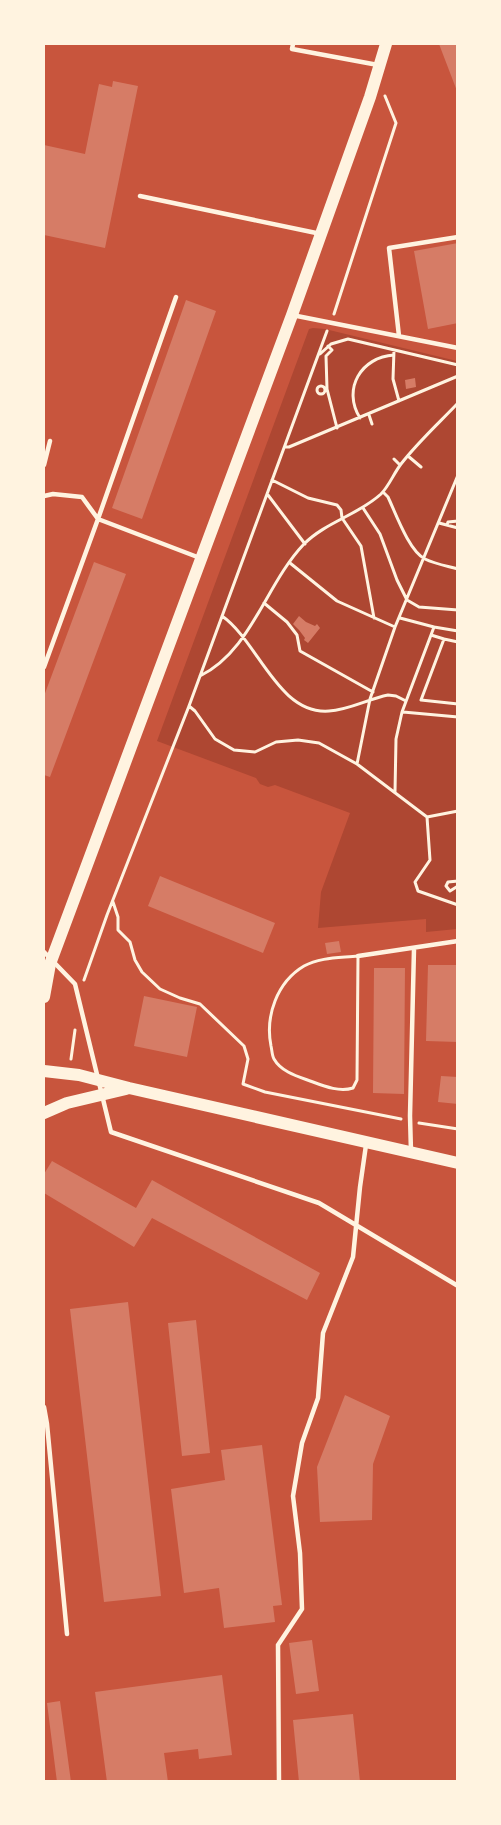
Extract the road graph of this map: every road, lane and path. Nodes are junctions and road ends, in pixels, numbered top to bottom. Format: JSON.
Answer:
{"nodes":[{"id":1,"x":293,"y":44,"type":"edge"},
{"id":2,"x":386,"y":44,"type":"edge"},
{"id":3,"x":379,"y":66,"type":"junction"},
{"id":4,"x":376,"y":78,"type":"junction"},
{"id":5,"x":140,"y":196,"type":"dead end"},
{"id":6,"x":321,"y":234,"type":"junction"},
{"id":7,"x":458,"y":237,"type":"edge"},
{"id":8,"x":176,"y":297,"type":"dead end"},
{"id":9,"x":292,"y":315,"type":"junction"},
{"id":10,"x":331,"y":323,"type":"junction"},
{"id":11,"x":399,"y":336,"type":"junction"},
{"id":12,"x":328,"y":346,"type":"junction"},
{"id":13,"x":458,"y":348,"type":"edge"},
{"id":14,"x":394,"y":350,"type":"junction"},
{"id":15,"x":394,"y":355,"type":"junction"},
{"id":16,"x":319,"y":356,"type":"junction"},
{"id":17,"x":458,"y":365,"type":"edge"},
{"id":18,"x":458,"y":376,"type":"edge"},
{"id":19,"x":399,"y":402,"type":"junction"},
{"id":20,"x":458,"y":403,"type":"edge"},
{"id":21,"x":369,"y":415,"type":"junction"},
{"id":22,"x":360,"y":418,"type":"junction"},
{"id":23,"x":372,"y":424,"type":"dead end"},
{"id":24,"x":337,"y":428,"type":"junction"},
{"id":25,"x":50,"y":441,"type":"dead end"},
{"id":26,"x":285,"y":447,"type":"junction"},
{"id":27,"x":408,"y":456,"type":"junction"},
{"id":28,"x":394,"y":459,"type":"dead end"},
{"id":29,"x":44,"y":465,"type":"edge"},
{"id":30,"x":400,"y":465,"type":"junction"},
{"id":31,"x":421,"y":467,"type":"dead end"},
{"id":32,"x":458,"y":476,"type":"edge"},
{"id":33,"x":272,"y":480,"type":"junction"},
{"id":34,"x":382,"y":492,"type":"junction"},
{"id":35,"x":267,"y":494,"type":"junction"},
{"id":36,"x":44,"y":496,"type":"edge"},
{"id":37,"x":363,"y":508,"type":"junction"},
{"id":38,"x":342,"y":518,"type":"junction"},
{"id":39,"x":98,"y":519,"type":"junction"},
{"id":40,"x":458,"y":521,"type":"edge"},
{"id":41,"x":439,"y":523,"type":"junction"},
{"id":42,"x":447,"y":525,"type":"junction"},
{"id":43,"x":458,"y":528,"type":"edge"},
{"id":44,"x":305,"y":544,"type":"junction"},
{"id":45,"x":202,"y":558,"type":"junction"},
{"id":46,"x":425,"y":559,"type":"junction"},
{"id":47,"x":290,"y":563,"type":"junction"},
{"id":48,"x":458,"y":569,"type":"edge"},
{"id":49,"x":407,"y":600,"type":"junction"},
{"id":50,"x":264,"y":603,"type":"junction"},
{"id":51,"x":458,"y":610,"type":"edge"},
{"id":52,"x":222,"y":616,"type":"junction"},
{"id":53,"x":374,"y":618,"type":"junction"},
{"id":54,"x":400,"y":618,"type":"junction"},
{"id":55,"x":395,"y":627,"type":"junction"},
{"id":56,"x":434,"y":627,"type":"junction"},
{"id":57,"x":458,"y":631,"type":"edge"},
{"id":58,"x":431,"y":635,"type":"junction"},
{"id":59,"x":243,"y":639,"type":"junction"},
{"id":60,"x":444,"y":639,"type":"junction"},
{"id":61,"x":458,"y":642,"type":"edge"},
{"id":62,"x":44,"y":667,"type":"edge"},
{"id":63,"x":200,"y":676,"type":"junction"},
{"id":64,"x":373,"y":692,"type":"junction"},
{"id":65,"x":370,"y":700,"type":"junction"},
{"id":66,"x":406,"y":701,"type":"junction"},
{"id":67,"x":458,"y":704,"type":"edge"},
{"id":68,"x":189,"y":706,"type":"junction"},
{"id":69,"x":402,"y":712,"type":"junction"},
{"id":70,"x":458,"y":717,"type":"edge"},
{"id":71,"x":357,"y":764,"type":"junction"},
{"id":72,"x":395,"y":792,"type":"junction"},
{"id":73,"x":458,"y":810,"type":"edge"},
{"id":74,"x":427,"y":817,"type":"junction"},
{"id":75,"x":458,"y":881,"type":"edge"},
{"id":76,"x":458,"y":886,"type":"edge"},
{"id":77,"x":112,"y":900,"type":"junction"},
{"id":78,"x":458,"y":905,"type":"edge"},
{"id":79,"x":458,"y":941,"type":"edge"},
{"id":80,"x":414,"y":949,"type":"junction"},
{"id":81,"x":44,"y":952,"type":"edge"},
{"id":82,"x":358,"y":956,"type":"junction"},
{"id":83,"x":47,"y":968,"type":"edge"},
{"id":84,"x":83,"y":983,"type":"dead end"},
{"id":85,"x":44,"y":997,"type":"edge"},
{"id":86,"x":76,"y":1028,"type":"dead end"},
{"id":87,"x":44,"y":1071,"type":"edge"},
{"id":88,"x":68,"y":1074,"type":"junction"},
{"id":89,"x":129,"y":1088,"type":"junction"},
{"id":90,"x":44,"y":1113,"type":"edge"},
{"id":91,"x":410,"y":1121,"type":"junction"},
{"id":92,"x":458,"y":1129,"type":"edge"},
{"id":93,"x":367,"y":1142,"type":"junction"},
{"id":94,"x":411,"y":1152,"type":"junction"},
{"id":95,"x":458,"y":1162,"type":"edge"},
{"id":96,"x":458,"y":1286,"type":"edge"},
{"id":97,"x":44,"y":1407,"type":"edge"},
{"id":98,"x":67,"y":1634,"type":"dead end"},
{"id":99,"x":279,"y":1782,"type":"edge"}],
"edges":[{"from":1,"to":3,"type":"lane"},
{"from":2,"to":3,"type":"main road"},
{"from":3,"to":4,"type":"main road"},
{"from":4,"to":6,"type":"main road"},
{"from":4,"to":10,"type":"path"},
{"from":5,"to":6,"type":"lane"},
{"from":6,"to":9,"type":"main road"},
{"from":7,"to":11,"type":"lane"},
{"from":8,"to":39,"type":"lane"},
{"from":9,"to":10,"type":"lane"},
{"from":9,"to":45,"type":"main road"},
{"from":10,"to":11,"type":"lane"},
{"from":10,"to":16,"type":"path"},
{"from":11,"to":13,"type":"lane"},
{"from":12,"to":14,"type":"path"},
{"from":12,"to":16,"type":"path"},
{"from":12,"to":24,"type":"path"},
{"from":14,"to":15,"type":"path"},
{"from":14,"to":17,"type":"path"},
{"from":15,"to":19,"type":"path"},
{"from":15,"to":22,"type":"path"},
{"from":16,"to":26,"type":"path"},
{"from":18,"to":19,"type":"path"},
{"from":19,"to":21,"type":"path"},
{"from":20,"to":27,"type":"path"},
{"from":21,"to":22,"type":"path"},
{"from":21,"to":23,"type":"path"},
{"from":22,"to":24,"type":"path"},
{"from":24,"to":26,"type":"path"},
{"from":25,"to":29,"type":"lane"},
{"from":26,"to":33,"type":"path"},
{"from":27,"to":30,"type":"path"},
{"from":27,"to":31,"type":"path"},
{"from":28,"to":30,"type":"path"},
{"from":30,"to":34,"type":"path"},
{"from":32,"to":41,"type":"path"},
{"from":33,"to":35,"type":"path"},
{"from":33,"to":38,"type":"path"},
{"from":34,"to":37,"type":"path"},
{"from":34,"to":46,"type":"path"},
{"from":35,"to":44,"type":"path"},
{"from":35,"to":52,"type":"path"},
{"from":36,"to":39,"type":"lane"},
{"from":37,"to":38,"type":"path"},
{"from":37,"to":49,"type":"path"},
{"from":38,"to":44,"type":"path"},
{"from":38,"to":53,"type":"path"},
{"from":39,"to":45,"type":"lane"},
{"from":39,"to":62,"type":"lane"},
{"from":40,"to":42,"type":"path"},
{"from":41,"to":42,"type":"path"},
{"from":41,"to":46,"type":"path"},
{"from":42,"to":43,"type":"path"},
{"from":44,"to":47,"type":"path"},
{"from":45,"to":83,"type":"main road"},
{"from":46,"to":48,"type":"path"},
{"from":46,"to":49,"type":"path"},
{"from":47,"to":50,"type":"path"},
{"from":47,"to":53,"type":"path"},
{"from":49,"to":51,"type":"path"},
{"from":49,"to":54,"type":"path"},
{"from":50,"to":59,"type":"path"},
{"from":50,"to":64,"type":"path"},
{"from":52,"to":59,"type":"path"},
{"from":52,"to":63,"type":"path"},
{"from":53,"to":55,"type":"path"},
{"from":54,"to":55,"type":"path"},
{"from":54,"to":56,"type":"path"},
{"from":55,"to":64,"type":"path"},
{"from":56,"to":57,"type":"path"},
{"from":56,"to":58,"type":"path"},
{"from":58,"to":60,"type":"path"},
{"from":58,"to":66,"type":"path"},
{"from":59,"to":63,"type":"path"},
{"from":59,"to":65,"type":"path"},
{"from":60,"to":61,"type":"path"},
{"from":60,"to":67,"type":"path"},
{"from":63,"to":68,"type":"path"},
{"from":64,"to":65,"type":"path"},
{"from":65,"to":66,"type":"path"},
{"from":65,"to":71,"type":"path"},
{"from":66,"to":69,"type":"path"},
{"from":68,"to":71,"type":"path"},
{"from":68,"to":77,"type":"path"},
{"from":69,"to":70,"type":"path"},
{"from":69,"to":72,"type":"path"},
{"from":71,"to":72,"type":"path"},
{"from":72,"to":74,"type":"path"},
{"from":73,"to":74,"type":"path"},
{"from":74,"to":78,"type":"path"},
{"from":75,"to":76,"type":"path"},
{"from":77,"to":84,"type":"path"},
{"from":77,"to":91,"type":"path"},
{"from":79,"to":80,"type":"lane"},
{"from":80,"to":82,"type":"lane"},
{"from":80,"to":91,"type":"lane"},
{"from":81,"to":96,"type":"lane"},
{"from":82,"to":82,"type":"path"},
{"from":83,"to":85,"type":"main road"},
{"from":86,"to":88,"type":"path"},
{"from":87,"to":88,"type":"main road"},
{"from":88,"to":89,"type":"main road"},
{"from":89,"to":90,"type":"main road"},
{"from":89,"to":93,"type":"main road"},
{"from":91,"to":92,"type":"path"},
{"from":91,"to":94,"type":"lane"},
{"from":93,"to":94,"type":"main road"},
{"from":93,"to":99,"type":"lane"},
{"from":94,"to":95,"type":"main road"},
{"from":97,"to":98,"type":"lane"}]}
